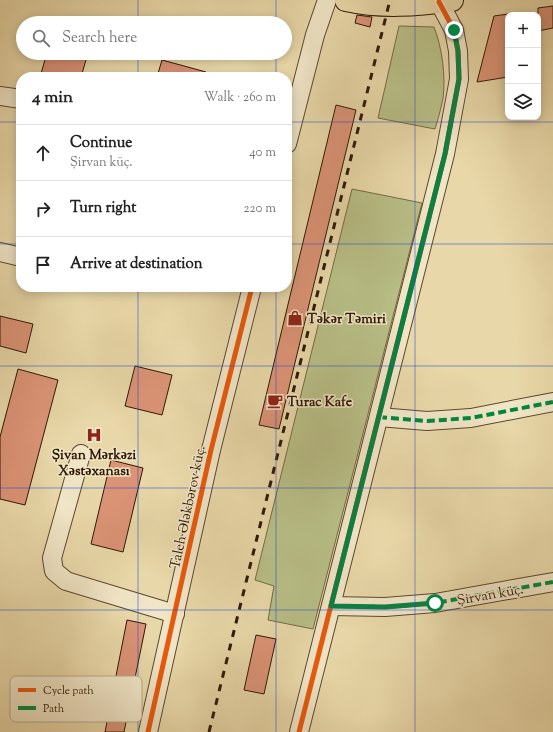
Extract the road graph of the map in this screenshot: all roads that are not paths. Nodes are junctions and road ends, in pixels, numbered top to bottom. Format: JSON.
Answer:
{"nodes":[{"id":1,"x":326,"y":0,"type":"edge"},
{"id":2,"x":346,"y":0,"type":"edge"},
{"id":3,"x":446,"y":1,"type":"edge"},
{"id":4,"x":0,"y":96,"type":"edge"},
{"id":5,"x":16,"y":98,"type":"edge"},
{"id":6,"x":292,"y":124,"type":"edge"},
{"id":7,"x":0,"y":252,"type":"edge"},
{"id":8,"x":16,"y":256,"type":"edge"},
{"id":9,"x":251,"y":292,"type":"edge"},
{"id":10,"x":553,"y":402,"type":"edge"},
{"id":11,"x":379,"y":417,"type":"junction"},
{"id":12,"x":81,"y":454,"type":"dead end"},
{"id":13,"x":553,"y":582,"type":"edge"},
{"id":14,"x":331,"y":606,"type":"junction"},
{"id":15,"x":175,"y":614,"type":"junction"},
{"id":16,"x":148,"y":732,"type":"edge"},
{"id":17,"x":299,"y":732,"type":"edge"}],
"edges":[{"from":1,"to":6,"type":"street"},
{"from":2,"to":3,"type":"main road"},
{"from":3,"to":11,"type":"street"},
{"from":4,"to":5,"type":"street"},
{"from":7,"to":8,"type":"street"},
{"from":9,"to":15,"type":"street","name":"Taleh Ələkbərov küç."},
{"from":10,"to":11,"type":"street"},
{"from":11,"to":14,"type":"street"},
{"from":12,"to":15,"type":"street"},
{"from":13,"to":14,"type":"street","name":"Şirvan küç."},
{"from":14,"to":17,"type":"street"},
{"from":15,"to":16,"type":"street","name":"Taleh Ələkbərov küç."}]}
